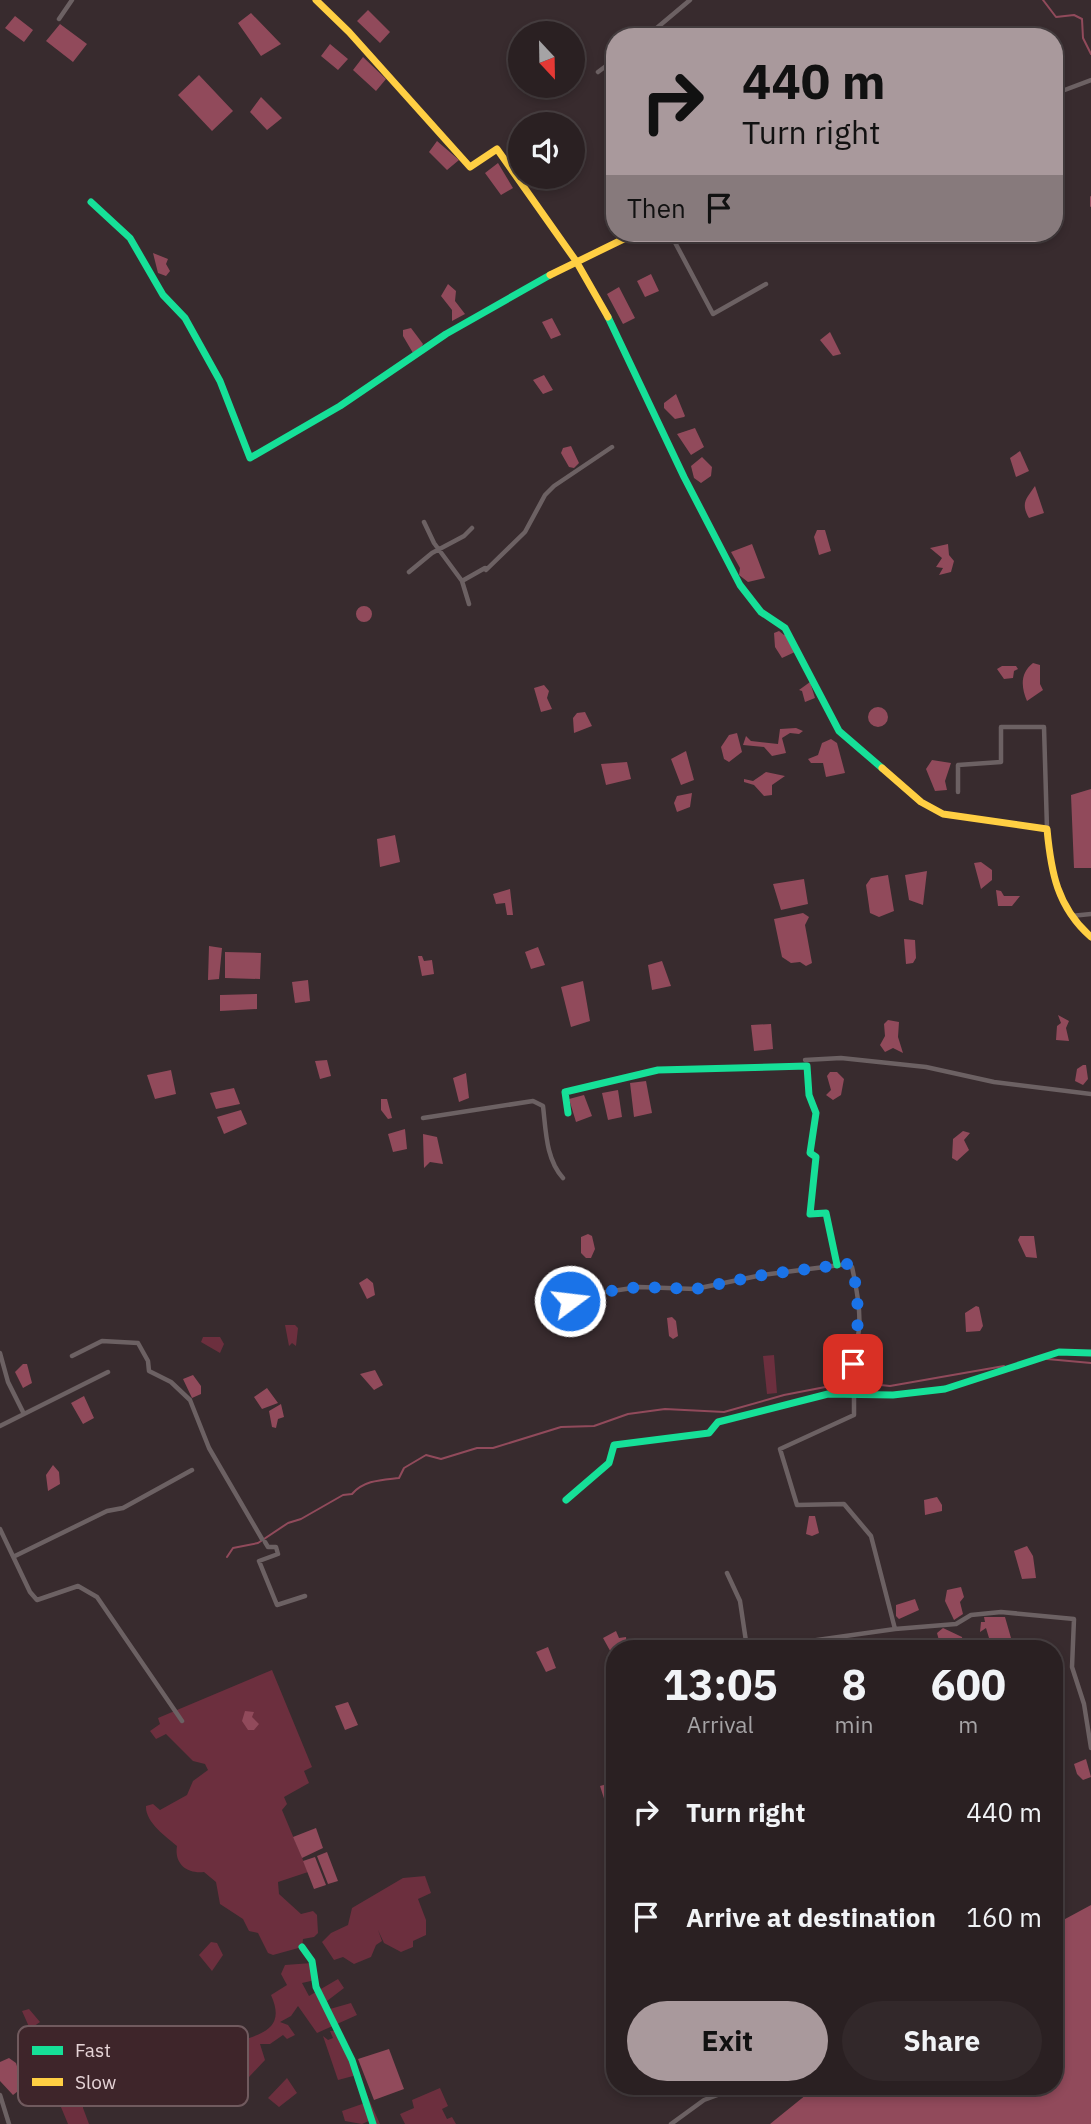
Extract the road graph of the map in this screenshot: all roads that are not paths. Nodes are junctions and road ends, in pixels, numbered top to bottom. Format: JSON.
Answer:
{"nodes":[{"id":1,"x":72,"y":0,"type":"edge"},
{"id":2,"x":316,"y":0,"type":"edge"},
{"id":3,"x":690,"y":0,"type":"edge"},
{"id":4,"x":59,"y":19,"type":"dead end"},
{"id":5,"x":657,"y":28,"type":"edge"},
{"id":6,"x":606,"y":66,"type":"edge"},
{"id":7,"x":598,"y":72,"type":"dead end"},
{"id":8,"x":1091,"y":80,"type":"edge"},
{"id":9,"x":1063,"y":91,"type":"edge"},
{"id":10,"x":92,"y":202,"type":"dead end"},
{"id":11,"x":620,"y":242,"type":"edge"},
{"id":12,"x":675,"y":242,"type":"edge"},
{"id":13,"x":576,"y":261,"type":"junction"},
{"id":14,"x":766,"y":284,"type":"dead end"},
{"id":15,"x":612,"y":447,"type":"dead end"},
{"id":16,"x":424,"y":522,"type":"dead end"},
{"id":17,"x":472,"y":528,"type":"dead end"},
{"id":18,"x":441,"y":550,"type":"junction"},
{"id":19,"x":409,"y":572,"type":"dead end"},
{"id":20,"x":462,"y":581,"type":"junction"},
{"id":21,"x":468,"y":604,"type":"dead end"},
{"id":22,"x":958,"y":792,"type":"dead end"},
{"id":23,"x":1047,"y":829,"type":"junction"},
{"id":24,"x":1091,"y":914,"type":"edge"},
{"id":25,"x":1068,"y":916,"type":"junction"},
{"id":26,"x":1091,"y":937,"type":"edge"},
{"id":27,"x":805,"y":1060,"type":"dead end"},
{"id":28,"x":1091,"y":1094,"type":"edge"},
{"id":29,"x":568,"y":1113,"type":"dead end"},
{"id":30,"x":423,"y":1118,"type":"dead end"},
{"id":31,"x":563,"y":1178,"type":"dead end"},
{"id":32,"x":837,"y":1265,"type":"junction"},
{"id":33,"x":576,"y":1335,"type":"dead end"},
{"id":34,"x":0,"y":1353,"type":"edge"},
{"id":35,"x":1091,"y":1353,"type":"edge"},
{"id":36,"x":72,"y":1356,"type":"dead end"},
{"id":37,"x":108,"y":1372,"type":"dead end"},
{"id":38,"x":850,"y":1396,"type":"junction"},
{"id":39,"x":23,"y":1412,"type":"junction"},
{"id":40,"x":0,"y":1426,"type":"edge"},
{"id":41,"x":192,"y":1470,"type":"dead end"},
{"id":42,"x":566,"y":1500,"type":"dead end"},
{"id":43,"x":0,"y":1529,"type":"edge"},
{"id":44,"x":15,"y":1556,"type":"junction"},
{"id":45,"x":727,"y":1573,"type":"dead end"},
{"id":46,"x":305,"y":1596,"type":"dead end"},
{"id":47,"x":895,"y":1629,"type":"junction"},
{"id":48,"x":746,"y":1640,"type":"edge"},
{"id":49,"x":817,"y":1640,"type":"edge"},
{"id":50,"x":182,"y":1721,"type":"dead end"},
{"id":51,"x":1091,"y":1748,"type":"edge"},
{"id":52,"x":302,"y":1947,"type":"dead end"},
{"id":53,"x":0,"y":2095,"type":"edge"},
{"id":54,"x":718,"y":2095,"type":"edge"},
{"id":55,"x":9,"y":2124,"type":"edge"},
{"id":56,"x":373,"y":2124,"type":"edge"},
{"id":57,"x":671,"y":2124,"type":"edge"}],
"edges":[{"from":1,"to":4,"type":"street"},
{"from":2,"to":13,"type":"street"},
{"from":3,"to":5,"type":"street"},
{"from":6,"to":7,"type":"street"},
{"from":8,"to":9,"type":"street"},
{"from":10,"to":13,"type":"street"},
{"from":11,"to":13,"type":"street"},
{"from":12,"to":14,"type":"street"},
{"from":13,"to":23,"type":"street"},
{"from":15,"to":20,"type":"street"},
{"from":16,"to":18,"type":"street"},
{"from":17,"to":18,"type":"street"},
{"from":18,"to":19,"type":"street"},
{"from":18,"to":20,"type":"street"},
{"from":20,"to":21,"type":"street"},
{"from":22,"to":23,"type":"street"},
{"from":23,"to":25,"type":"street"},
{"from":24,"to":25,"type":"street"},
{"from":25,"to":26,"type":"street"},
{"from":27,"to":28,"type":"street"},
{"from":29,"to":32,"type":"street"},
{"from":30,"to":31,"type":"street"},
{"from":32,"to":33,"type":"street"},
{"from":32,"to":38,"type":"street"},
{"from":34,"to":39,"type":"street"},
{"from":35,"to":38,"type":"street"},
{"from":36,"to":46,"type":"street"},
{"from":37,"to":39,"type":"street"},
{"from":38,"to":42,"type":"street"},
{"from":38,"to":47,"type":"street"},
{"from":39,"to":40,"type":"street"},
{"from":41,"to":44,"type":"street"},
{"from":43,"to":44,"type":"street"},
{"from":44,"to":50,"type":"street"},
{"from":45,"to":48,"type":"street"},
{"from":47,"to":49,"type":"street"},
{"from":47,"to":51,"type":"street"},
{"from":52,"to":56,"type":"street"},
{"from":53,"to":55,"type":"street"},
{"from":54,"to":57,"type":"street"}]}
